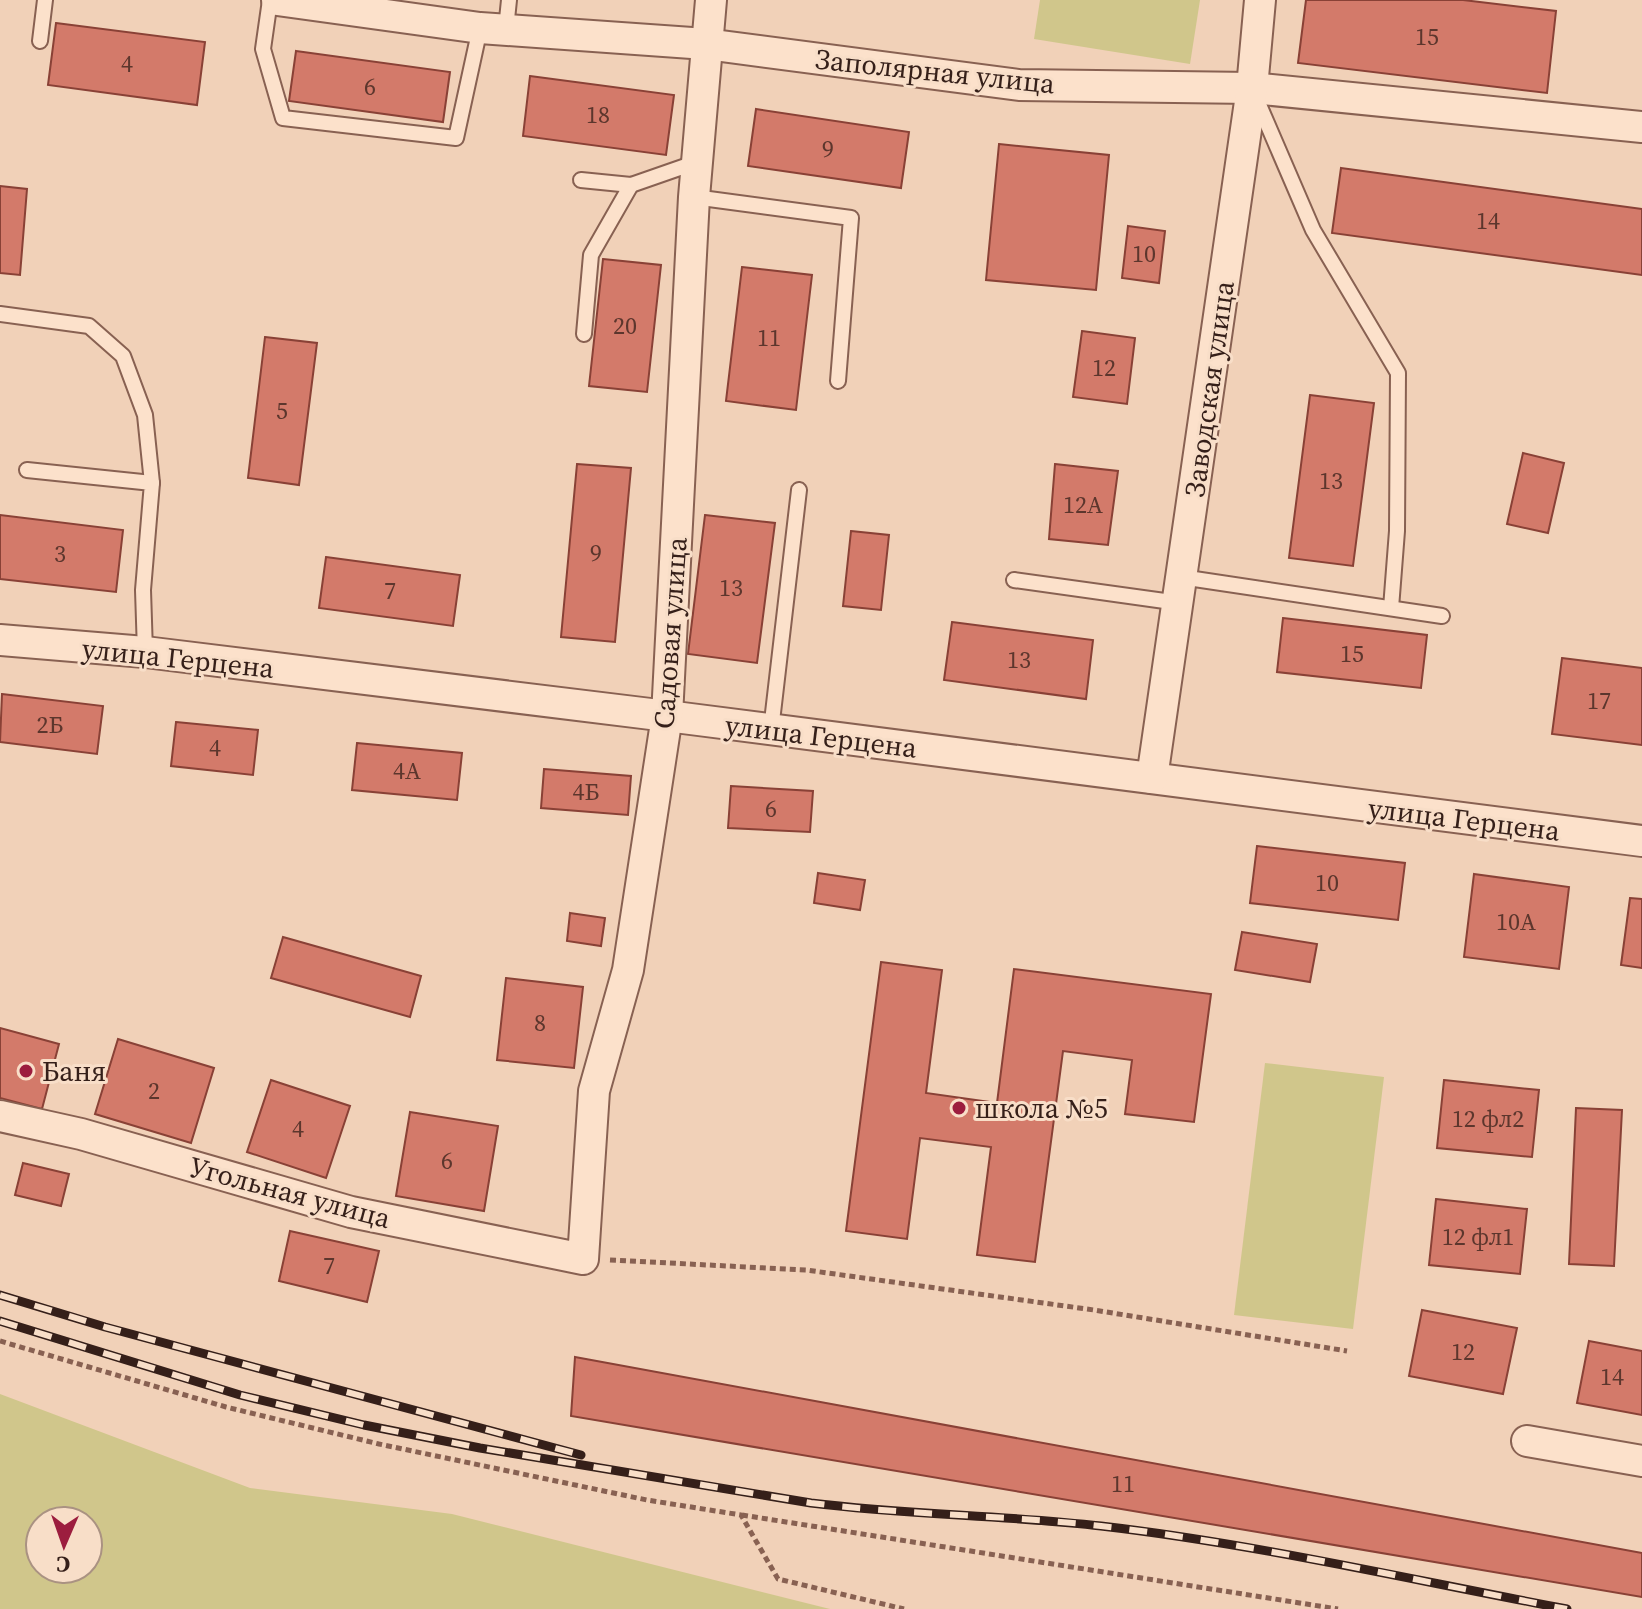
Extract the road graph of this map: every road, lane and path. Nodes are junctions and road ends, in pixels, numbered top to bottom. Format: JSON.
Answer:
{"nodes":[{"id":1,"x":45,"y":0,"type":"edge"},
{"id":2,"x":270,"y":0,"type":"edge"},
{"id":3,"x":277,"y":0,"type":"edge"},
{"id":4,"x":711,"y":0,"type":"edge"},
{"id":5,"x":1260,"y":0,"type":"edge"},
{"id":6,"x":498,"y":19,"type":"edge"},
{"id":7,"x":40,"y":41,"type":"dead end"},
{"id":8,"x":706,"y":44,"type":"junction"},
{"id":9,"x":1252,"y":88,"type":"junction"},
{"id":10,"x":1642,"y":127,"type":"edge"},
{"id":11,"x":698,"y":161,"type":"junction"},
{"id":12,"x":581,"y":180,"type":"dead end"},
{"id":13,"x":631,"y":185,"type":"junction"},
{"id":14,"x":694,"y":197,"type":"junction"},
{"id":15,"x":0,"y":314,"type":"edge"},
{"id":16,"x":584,"y":334,"type":"dead end"},
{"id":17,"x":838,"y":381,"type":"dead end"},
{"id":18,"x":27,"y":470,"type":"dead end"},
{"id":19,"x":152,"y":483,"type":"junction"},
{"id":20,"x":799,"y":490,"type":"dead end"},
{"id":21,"x":1014,"y":580,"type":"dead end"},
{"id":22,"x":1180,"y":590,"type":"junction"},
{"id":23,"x":1391,"y":608,"type":"junction"},
{"id":24,"x":1442,"y":616,"type":"dead end"},
{"id":25,"x":0,"y":640,"type":"edge"},
{"id":26,"x":145,"y":652,"type":"junction"},
{"id":27,"x":667,"y":716,"type":"junction"},
{"id":28,"x":771,"y":730,"type":"junction"},
{"id":29,"x":1152,"y":778,"type":"junction"},
{"id":30,"x":1642,"y":841,"type":"edge"},
{"id":31,"x":0,"y":1116,"type":"edge"},
{"id":32,"x":583,"y":1259,"type":"junction"},
{"id":33,"x":0,"y":1341,"type":"edge"},
{"id":34,"x":1347,"y":1351,"type":"dead end"},
{"id":35,"x":1527,"y":1441,"type":"dead end"},
{"id":36,"x":1642,"y":1461,"type":"edge"},
{"id":37,"x":741,"y":1515,"type":"junction"},
{"id":38,"x":904,"y":1609,"type":"edge"},
{"id":39,"x":1338,"y":1609,"type":"edge"}],
"edges":[{"from":1,"to":7,"type":"lane"},
{"from":2,"to":6,"type":"lane"},
{"from":3,"to":6,"type":"street","name":"Заполярная улица"},
{"from":4,"to":8,"type":"street","name":"Садовая улица"},
{"from":5,"to":9,"type":"street","name":"Заводская улица"},
{"from":6,"to":8,"type":"street","name":"Заполярная улица"},
{"from":8,"to":9,"type":"street","name":"Заполярная улица"},
{"from":8,"to":11,"type":"street","name":"Садовая улица"},
{"from":9,"to":10,"type":"street","name":"Заполярная улица"},
{"from":9,"to":22,"type":"street","name":"Заводская улица"},
{"from":9,"to":23,"type":"lane"},
{"from":11,"to":13,"type":"lane"},
{"from":11,"to":14,"type":"street","name":"Садовая улица"},
{"from":12,"to":13,"type":"lane"},
{"from":13,"to":16,"type":"lane"},
{"from":14,"to":17,"type":"lane"},
{"from":14,"to":27,"type":"street","name":"Садовая улица"},
{"from":15,"to":19,"type":"lane"},
{"from":18,"to":19,"type":"lane"},
{"from":19,"to":26,"type":"lane"},
{"from":20,"to":28,"type":"lane"},
{"from":21,"to":22,"type":"lane"},
{"from":22,"to":23,"type":"lane"},
{"from":22,"to":29,"type":"street","name":"Заводская улица"},
{"from":23,"to":24,"type":"lane"},
{"from":25,"to":26,"type":"street","name":"улица Герцена"},
{"from":26,"to":27,"type":"street","name":"улица Герцена"},
{"from":27,"to":28,"type":"street","name":"улица Герцена"},
{"from":27,"to":32,"type":"street","name":"Садовая улица"},
{"from":28,"to":29,"type":"street","name":"улица Герцена"},
{"from":29,"to":30,"type":"street","name":"улица Герцена"},
{"from":31,"to":32,"type":"street","name":"Угольная улица"},
{"from":32,"to":34,"type":"path"},
{"from":33,"to":37,"type":"path"},
{"from":35,"to":36,"type":"street"},
{"from":37,"to":38,"type":"path"},
{"from":37,"to":39,"type":"path"}]}
